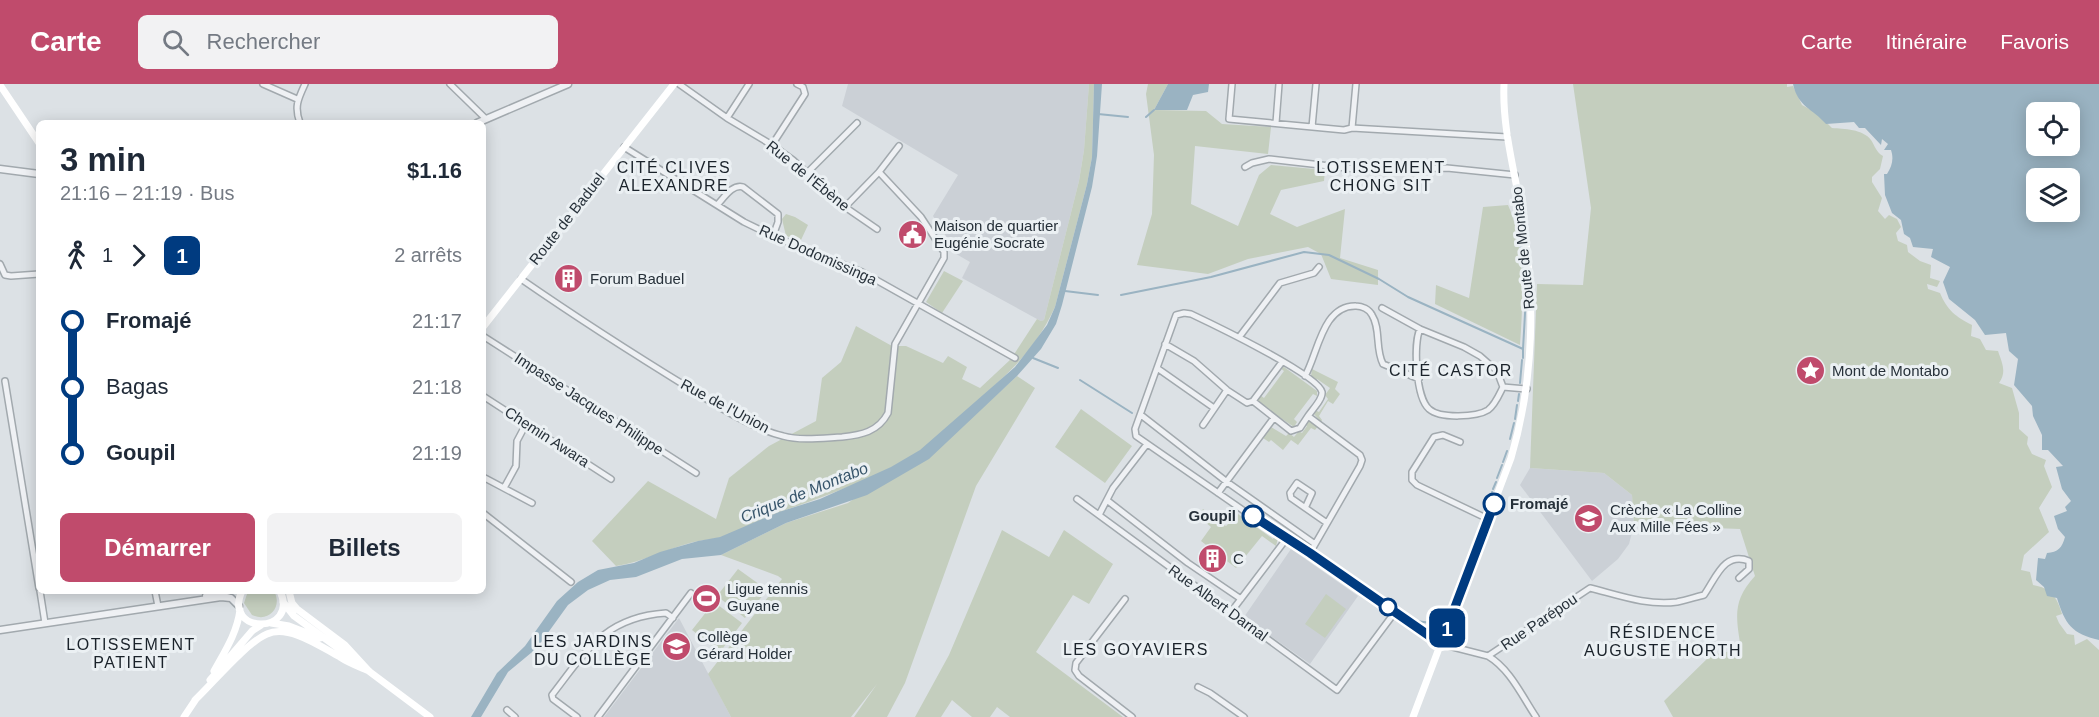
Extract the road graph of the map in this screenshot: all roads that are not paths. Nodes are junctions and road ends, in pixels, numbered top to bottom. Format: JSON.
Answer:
{"nodes":[{"id":1,"x":263,"y":84,"type":"edge"},
{"id":2,"x":305,"y":84,"type":"edge"},
{"id":3,"x":450,"y":84,"type":"edge"},
{"id":4,"x":568,"y":84,"type":"edge"},
{"id":5,"x":674,"y":84,"type":"edge"},
{"id":6,"x":679,"y":84,"type":"edge"},
{"id":7,"x":749,"y":84,"type":"edge"},
{"id":8,"x":797,"y":84,"type":"edge"},
{"id":9,"x":1232,"y":84,"type":"edge"},
{"id":10,"x":1279,"y":84,"type":"edge"},
{"id":11,"x":1316,"y":84,"type":"edge"},
{"id":12,"x":1356,"y":84,"type":"edge"},
{"id":13,"x":1504,"y":84,"type":"edge"},
{"id":14,"x":0,"y":86,"type":"edge"},
{"id":15,"x":297,"y":99,"type":"junction"},
{"id":16,"x":727,"y":118,"type":"junction"},
{"id":17,"x":486,"y":119,"type":"joint"},
{"id":18,"x":299,"y":120,"type":"edge"},
{"id":19,"x":857,"y":123,"type":"dead end"},
{"id":20,"x":1276,"y":123,"type":"junction"},
{"id":21,"x":1312,"y":127,"type":"junction"},
{"id":22,"x":1352,"y":128,"type":"junction"},
{"id":23,"x":1507,"y":136,"type":"junction"},
{"id":24,"x":36,"y":139,"type":"edge"},
{"id":25,"x":772,"y":145,"type":"junction"},
{"id":26,"x":899,"y":146,"type":"dead end"},
{"id":27,"x":624,"y":147,"type":"junction"},
{"id":28,"x":1245,"y":166,"type":"dead end"},
{"id":29,"x":0,"y":169,"type":"edge"},
{"id":30,"x":879,"y":172,"type":"junction"},
{"id":31,"x":807,"y":173,"type":"junction"},
{"id":32,"x":36,"y":174,"type":"edge"},
{"id":33,"x":1515,"y":174,"type":"junction"},
{"id":34,"x":717,"y":205,"type":"junction"},
{"id":35,"x":845,"y":207,"type":"junction"},
{"id":36,"x":877,"y":229,"type":"dead end"},
{"id":37,"x":773,"y":236,"type":"junction"},
{"id":38,"x":0,"y":264,"type":"edge"},
{"id":39,"x":1319,"y":267,"type":"dead end"},
{"id":40,"x":36,"y":274,"type":"edge"},
{"id":41,"x":521,"y":279,"type":"junction"},
{"id":42,"x":917,"y":303,"type":"junction"},
{"id":43,"x":1382,"y":308,"type":"dead end"},
{"id":44,"x":486,"y":317,"type":"edge"},
{"id":45,"x":1420,"y":329,"type":"junction"},
{"id":46,"x":1240,"y":336,"type":"junction"},
{"id":47,"x":486,"y":338,"type":"edge"},
{"id":48,"x":1165,"y":344,"type":"junction"},
{"id":49,"x":1016,"y":357,"type":"dead end"},
{"id":50,"x":1282,"y":362,"type":"junction"},
{"id":51,"x":1157,"y":368,"type":"junction"},
{"id":52,"x":1305,"y":376,"type":"junction"},
{"id":53,"x":1419,"y":379,"type":"junction"},
{"id":54,"x":5,"y":381,"type":"dead end"},
{"id":55,"x":1503,"y":387,"type":"junction"},
{"id":56,"x":1527,"y":389,"type":"junction"},
{"id":57,"x":1227,"y":390,"type":"junction"},
{"id":58,"x":486,"y":398,"type":"edge"},
{"id":59,"x":1253,"y":401,"type":"junction"},
{"id":60,"x":1214,"y":408,"type":"junction"},
{"id":61,"x":1141,"y":415,"type":"junction"},
{"id":62,"x":1308,"y":416,"type":"junction"},
{"id":63,"x":1273,"y":418,"type":"junction"},
{"id":64,"x":526,"y":424,"type":"junction"},
{"id":65,"x":1203,"y":425,"type":"dead end"},
{"id":66,"x":1460,"y":442,"type":"dead end"},
{"id":67,"x":1147,"y":444,"type":"junction"},
{"id":68,"x":696,"y":473,"type":"dead end"},
{"id":69,"x":486,"y":479,"type":"edge"},
{"id":70,"x":611,"y":479,"type":"dead end"},
{"id":71,"x":1227,"y":482,"type":"junction"},
{"id":72,"x":504,"y":488,"type":"junction"},
{"id":73,"x":1218,"y":493,"type":"junction"},
{"id":74,"x":1077,"y":499,"type":"dead end"},
{"id":75,"x":1108,"y":501,"type":"junction"},
{"id":76,"x":532,"y":502,"type":"dead end"},
{"id":77,"x":1305,"y":506,"type":"junction"},
{"id":78,"x":486,"y":515,"type":"edge"},
{"id":79,"x":1099,"y":515,"type":"junction"},
{"id":80,"x":1488,"y":519,"type":"junction"},
{"id":81,"x":1328,"y":523,"type":"junction"},
{"id":82,"x":1287,"y":538,"type":"junction"},
{"id":83,"x":1315,"y":544,"type":"junction"},
{"id":84,"x":1310,"y":553,"type":"junction"},
{"id":85,"x":36,"y":571,"type":"edge"},
{"id":86,"x":1739,"y":578,"type":"dead end"},
{"id":87,"x":572,"y":582,"type":"dead end"},
{"id":88,"x":692,"y":593,"type":"dead end"},
{"id":89,"x":40,"y":594,"type":"edge"},
{"id":90,"x":156,"y":594,"type":"edge"},
{"id":91,"x":218,"y":594,"type":"edge"},
{"id":92,"x":240,"y":594,"type":"edge"},
{"id":93,"x":281,"y":594,"type":"edge"},
{"id":94,"x":290,"y":594,"type":"edge"},
{"id":95,"x":1125,"y":599,"type":"dead end"},
{"id":96,"x":1241,"y":599,"type":"junction"},
{"id":97,"x":185,"y":602,"type":"junction"},
{"id":98,"x":283,"y":602,"type":"junction"},
{"id":99,"x":158,"y":606,"type":"junction"},
{"id":100,"x":239,"y":608,"type":"junction"},
{"id":101,"x":1231,"y":612,"type":"junction"},
{"id":102,"x":1395,"y":612,"type":"junction"},
{"id":103,"x":673,"y":618,"type":"junction"},
{"id":104,"x":45,"y":623,"type":"junction"},
{"id":105,"x":270,"y":623,"type":"junction"},
{"id":106,"x":261,"y":625,"type":"junction"},
{"id":107,"x":0,"y":630,"type":"edge"},
{"id":108,"x":334,"y":644,"type":"junction"},
{"id":109,"x":1441,"y":644,"type":"junction"},
{"id":110,"x":1488,"y":656,"type":"junction"},
{"id":111,"x":369,"y":671,"type":"junction"},
{"id":112,"x":205,"y":686,"type":"junction"},
{"id":113,"x":1198,"y":687,"type":"dead end"},
{"id":114,"x":195,"y":700,"type":"junction"},
{"id":115,"x":507,"y":710,"type":"dead end"},
{"id":116,"x":184,"y":717,"type":"edge"},
{"id":117,"x":430,"y":717,"type":"edge"},
{"id":118,"x":515,"y":717,"type":"edge"},
{"id":119,"x":577,"y":717,"type":"edge"},
{"id":120,"x":598,"y":717,"type":"edge"},
{"id":121,"x":1132,"y":717,"type":"edge"},
{"id":122,"x":1244,"y":717,"type":"edge"},
{"id":123,"x":1413,"y":717,"type":"edge"},
{"id":124,"x":1536,"y":717,"type":"edge"}],
"edges":[{"from":1,"to":15,"type":"street"},
{"from":2,"to":15,"type":"street"},
{"from":3,"to":17,"type":"street"},
{"from":4,"to":17,"type":"street"},
{"from":5,"to":27,"type":"main road","name":"Route de Baduel"},
{"from":6,"to":16,"type":"street","name":"Rue de l'Ébène"},
{"from":7,"to":16,"type":"street"},
{"from":8,"to":25,"type":"street"},
{"from":9,"to":20,"type":"street"},
{"from":10,"to":20,"type":"street"},
{"from":11,"to":21,"type":"street"},
{"from":12,"to":22,"type":"street"},
{"from":13,"to":23,"type":"main road","name":"Route de Montabo"},
{"from":14,"to":24,"type":"main road"},
{"from":15,"to":18,"type":"street"},
{"from":16,"to":25,"type":"street","name":"Rue de l'Ébène"},
{"from":19,"to":31,"type":"street"},
{"from":20,"to":21,"type":"street"},
{"from":21,"to":22,"type":"street"},
{"from":22,"to":23,"type":"street"},
{"from":23,"to":33,"type":"main road","name":"Route de Montabo"},
{"from":25,"to":31,"type":"street","name":"Rue de l'Ébène"},
{"from":26,"to":30,"type":"street"},
{"from":27,"to":34,"type":"street","name":"Rue Dodomissinga"},
{"from":27,"to":41,"type":"main road","name":"Route de Baduel"},
{"from":28,"to":33,"type":"street"},
{"from":29,"to":32,"type":"street"},
{"from":30,"to":35,"type":"street"},
{"from":30,"to":42,"type":"street","name":"Rue de l'Union"},
{"from":31,"to":35,"type":"street","name":"Rue de l'Ébène"},
{"from":33,"to":56,"type":"main road","name":"Route de Montabo"},
{"from":34,"to":37,"type":"street","name":"Rue Dodomissinga"},
{"from":34,"to":37,"type":"street"},
{"from":35,"to":36,"type":"street","name":"Rue de l'Ébène"},
{"from":37,"to":42,"type":"street","name":"Rue Dodomissinga"},
{"from":38,"to":40,"type":"street"},
{"from":39,"to":46,"type":"street"},
{"from":41,"to":42,"type":"street","name":"Rue de l'Union"},
{"from":41,"to":44,"type":"main road","name":"Route de Baduel"},
{"from":42,"to":49,"type":"street","name":"Rue Dodomissinga"},
{"from":43,"to":45,"type":"street"},
{"from":45,"to":53,"type":"street"},
{"from":45,"to":55,"type":"street"},
{"from":46,"to":48,"type":"street"},
{"from":46,"to":50,"type":"street"},
{"from":47,"to":68,"type":"street","name":"Impasse Jacques Philippe"},
{"from":48,"to":51,"type":"street"},
{"from":48,"to":57,"type":"street"},
{"from":50,"to":52,"type":"street"},
{"from":50,"to":59,"type":"street"},
{"from":51,"to":60,"type":"street"},
{"from":51,"to":61,"type":"street"},
{"from":52,"to":53,"type":"street"},
{"from":52,"to":62,"type":"street"},
{"from":53,"to":55,"type":"street"},
{"from":54,"to":85,"type":"street"},
{"from":55,"to":56,"type":"street"},
{"from":56,"to":80,"type":"main road","name":"Route de Montabo"},
{"from":57,"to":59,"type":"street"},
{"from":57,"to":60,"type":"street"},
{"from":58,"to":64,"type":"street","name":"Chemin Awara"},
{"from":59,"to":63,"type":"street"},
{"from":60,"to":65,"type":"street"},
{"from":61,"to":67,"type":"street"},
{"from":61,"to":71,"type":"street"},
{"from":62,"to":63,"type":"street"},
{"from":62,"to":81,"type":"street"},
{"from":63,"to":71,"type":"street"},
{"from":64,"to":70,"type":"street","name":"Chemin Awara"},
{"from":64,"to":72,"type":"street"},
{"from":66,"to":80,"type":"street"},
{"from":67,"to":73,"type":"street"},
{"from":67,"to":75,"type":"street"},
{"from":69,"to":72,"type":"street"},
{"from":71,"to":73,"type":"street"},
{"from":71,"to":83,"type":"street"},
{"from":72,"to":76,"type":"street"},
{"from":73,"to":82,"type":"street"},
{"from":74,"to":79,"type":"street","name":"Rue Albert Darnal"},
{"from":75,"to":79,"type":"street"},
{"from":75,"to":96,"type":"street","name":"Rue Albert Darnal"},
{"from":77,"to":77,"type":"street"},
{"from":77,"to":81,"type":"street"},
{"from":78,"to":87,"type":"street"},
{"from":79,"to":101,"type":"street","name":"Rue Albert Darnal"},
{"from":80,"to":109,"type":"main road","name":"Route de Montabo"},
{"from":81,"to":83,"type":"street"},
{"from":82,"to":84,"type":"street"},
{"from":82,"to":96,"type":"street","name":"Rue Albert Darnal"},
{"from":83,"to":84,"type":"street"},
{"from":84,"to":102,"type":"street"},
{"from":86,"to":110,"type":"street","name":"Rue Parépou"},
{"from":88,"to":103,"type":"street"},
{"from":89,"to":104,"type":"street"},
{"from":90,"to":99,"type":"street"},
{"from":91,"to":97,"type":"street"},
{"from":92,"to":100,"type":"main road"},
{"from":93,"to":98,"type":"main road"},
{"from":94,"to":111,"type":"main road"},
{"from":95,"to":121,"type":"street"},
{"from":96,"to":101,"type":"street"},
{"from":97,"to":99,"type":"street"},
{"from":97,"to":100,"type":"street"},
{"from":98,"to":105,"type":"main road"},
{"from":98,"to":108,"type":"main road"},
{"from":99,"to":104,"type":"street"},
{"from":100,"to":106,"type":"main road"},
{"from":100,"to":112,"type":"main road"},
{"from":101,"to":102,"type":"street","name":"Rue Albert Darnal"},
{"from":102,"to":109,"type":"street"},
{"from":103,"to":119,"type":"street"},
{"from":103,"to":120,"type":"street"},
{"from":104,"to":107,"type":"street"},
{"from":105,"to":106,"type":"main road"},
{"from":105,"to":108,"type":"main road"},
{"from":106,"to":112,"type":"main road"},
{"from":108,"to":111,"type":"main road"},
{"from":109,"to":110,"type":"street"},
{"from":109,"to":123,"type":"main road","name":"Route de Montabo"},
{"from":110,"to":124,"type":"street"},
{"from":111,"to":114,"type":"main road"},
{"from":111,"to":117,"type":"main road"},
{"from":112,"to":114,"type":"main road"},
{"from":113,"to":122,"type":"street"},
{"from":114,"to":116,"type":"main road"},
{"from":115,"to":118,"type":"street"}]}
